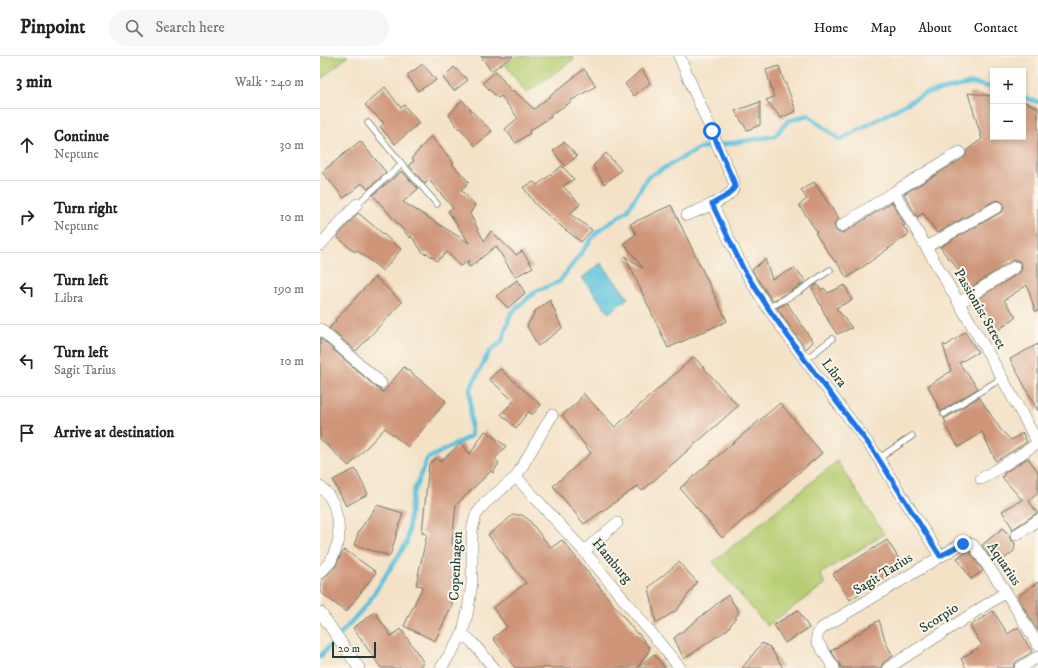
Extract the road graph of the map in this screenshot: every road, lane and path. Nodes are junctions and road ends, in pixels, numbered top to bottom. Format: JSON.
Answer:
{"nodes":[{"id":1,"x":679,"y":56,"type":"edge"},
{"id":2,"x":368,"y":123,"type":"dead end"},
{"id":3,"x":960,"y":152,"type":"dead end"},
{"id":4,"x":402,"y":164,"type":"junction"},
{"id":5,"x":894,"y":192,"type":"junction"},
{"id":6,"x":357,"y":204,"type":"joint"},
{"id":7,"x":437,"y":204,"type":"dead end"},
{"id":8,"x":712,"y":204,"type":"junction"},
{"id":9,"x":997,"y":207,"type":"dead end"},
{"id":10,"x":687,"y":215,"type":"dead end"},
{"id":11,"x":841,"y":226,"type":"dead end"},
{"id":12,"x":320,"y":245,"type":"edge"},
{"id":13,"x":926,"y":247,"type":"junction"},
{"id":14,"x":1015,"y":267,"type":"dead end"},
{"id":15,"x":830,"y":270,"type":"dead end"},
{"id":16,"x":959,"y":303,"type":"junction"},
{"id":17,"x":768,"y":308,"type":"junction"},
{"id":18,"x":320,"y":329,"type":"edge"},
{"id":19,"x":832,"y":339,"type":"dead end"},
{"id":20,"x":805,"y":360,"type":"junction"},
{"id":21,"x":1002,"y":378,"type":"junction"},
{"id":22,"x":381,"y":383,"type":"dead end"},
{"id":23,"x":944,"y":414,"type":"dead end"},
{"id":24,"x":552,"y":415,"type":"dead end"},
{"id":25,"x":912,"y":436,"type":"dead end"},
{"id":26,"x":1038,"y":443,"type":"edge"},
{"id":27,"x":878,"y":459,"type":"junction"},
{"id":28,"x":516,"y":477,"type":"junction"},
{"id":29,"x":981,"y":479,"type":"dead end"},
{"id":30,"x":320,"y":487,"type":"edge"},
{"id":31,"x":1038,"y":520,"type":"edge"},
{"id":32,"x":617,"y":523,"type":"dead end"},
{"id":33,"x":1016,"y":535,"type":"dead end"},
{"id":34,"x":968,"y":543,"type":"joint"},
{"id":35,"x":584,"y":551,"type":"junction"},
{"id":36,"x":940,"y":556,"type":"junction"},
{"id":37,"x":320,"y":573,"type":"edge"},
{"id":38,"x":1006,"y":592,"type":"junction"},
{"id":39,"x":320,"y":612,"type":"edge"},
{"id":40,"x":462,"y":635,"type":"junction"},
{"id":41,"x":1038,"y":645,"type":"edge"},
{"id":42,"x":1038,"y":657,"type":"edge"},
{"id":43,"x":356,"y":664,"type":"edge"},
{"id":44,"x":441,"y":668,"type":"edge"},
{"id":45,"x":494,"y":668,"type":"edge"},
{"id":46,"x":680,"y":668,"type":"edge"},
{"id":47,"x":834,"y":668,"type":"edge"},
{"id":48,"x":888,"y":668,"type":"edge"},
{"id":49,"x":1020,"y":668,"type":"edge"}],
"edges":[{"from":1,"to":8,"type":"street"},
{"from":2,"to":4,"type":"lane"},
{"from":3,"to":5,"type":"street"},
{"from":4,"to":6,"type":"lane"},
{"from":4,"to":7,"type":"lane"},
{"from":5,"to":11,"type":"street"},
{"from":5,"to":13,"type":"street","name":"Passionist Street"},
{"from":6,"to":12,"type":"street"},
{"from":8,"to":10,"type":"street"},
{"from":8,"to":17,"type":"street","name":"Libra"},
{"from":9,"to":13,"type":"street"},
{"from":13,"to":16,"type":"street","name":"Passionist Street"},
{"from":14,"to":16,"type":"street"},
{"from":15,"to":17,"type":"lane"},
{"from":16,"to":21,"type":"street","name":"Passionist Street"},
{"from":17,"to":20,"type":"street","name":"Libra"},
{"from":18,"to":22,"type":"street"},
{"from":19,"to":20,"type":"lane"},
{"from":20,"to":27,"type":"street","name":"Libra"},
{"from":21,"to":23,"type":"lane"},
{"from":21,"to":26,"type":"street","name":"Passionist Street"},
{"from":24,"to":28,"type":"street","name":"Copenhagen"},
{"from":25,"to":27,"type":"lane"},
{"from":26,"to":29,"type":"street"},
{"from":27,"to":36,"type":"street","name":"Libra"},
{"from":28,"to":35,"type":"street","name":"Hamburg"},
{"from":28,"to":40,"type":"street","name":"Copenhagen"},
{"from":30,"to":37,"type":"street"},
{"from":31,"to":33,"type":"street"},
{"from":32,"to":35,"type":"street"},
{"from":34,"to":36,"type":"street","name":"Sagit Tarius"},
{"from":34,"to":38,"type":"street","name":"Aquarius"},
{"from":35,"to":46,"type":"street","name":"Hamburg"},
{"from":36,"to":47,"type":"street","name":"Sagit Tarius"},
{"from":38,"to":41,"type":"street","name":"Aquarius"},
{"from":38,"to":48,"type":"street","name":"Scorpio"},
{"from":39,"to":43,"type":"street"},
{"from":40,"to":44,"type":"street","name":"Copenhagen"},
{"from":40,"to":45,"type":"street"},
{"from":42,"to":49,"type":"street"}]}
